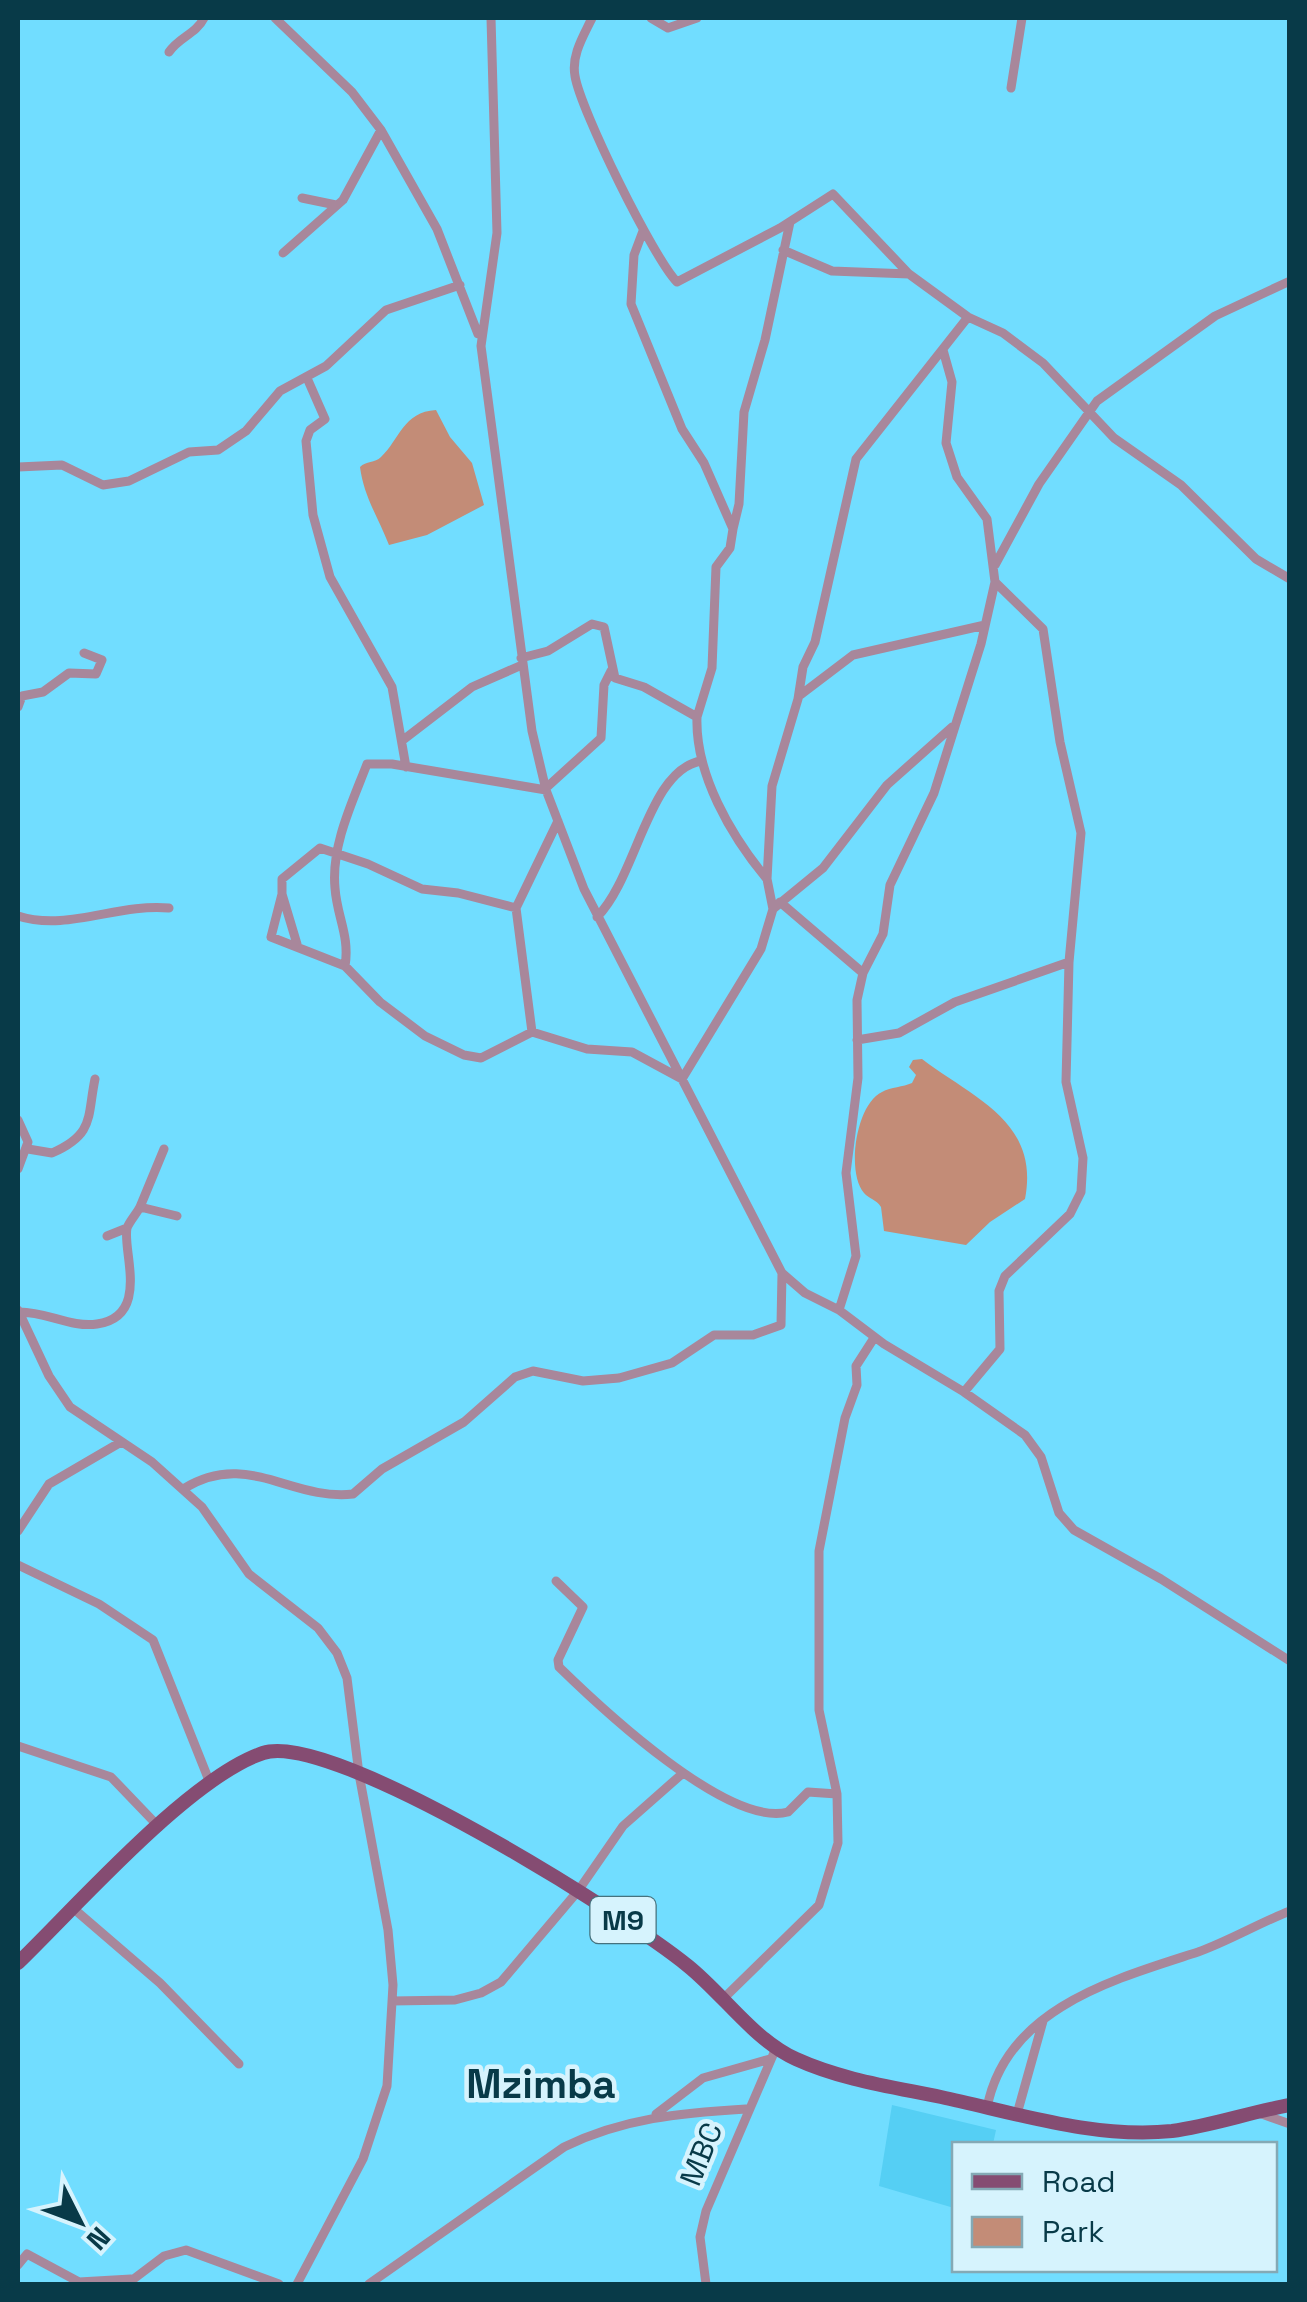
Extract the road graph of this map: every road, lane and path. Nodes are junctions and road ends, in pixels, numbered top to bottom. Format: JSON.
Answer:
{"nodes":[{"id":1,"x":204,"y":18,"type":"edge"},
{"id":2,"x":278,"y":18,"type":"edge"},
{"id":3,"x":492,"y":18,"type":"edge"},
{"id":4,"x":592,"y":18,"type":"edge"},
{"id":5,"x":651,"y":18,"type":"edge"},
{"id":6,"x":698,"y":18,"type":"edge"},
{"id":7,"x":1022,"y":18,"type":"edge"},
{"id":8,"x":168,"y":52,"type":"dead end"},
{"id":9,"x":1012,"y":88,"type":"dead end"},
{"id":10,"x":381,"y":130,"type":"junction"},
{"id":11,"x":302,"y":198,"type":"dead end"},
{"id":12,"x":338,"y":204,"type":"junction"},
{"id":13,"x":790,"y":222,"type":"junction"},
{"id":14,"x":643,"y":232,"type":"junction"},
{"id":15,"x":782,"y":250,"type":"junction"},
{"id":16,"x":283,"y":253,"type":"dead end"},
{"id":17,"x":910,"y":274,"type":"junction"},
{"id":18,"x":1290,"y":281,"type":"edge"},
{"id":19,"x":460,"y":286,"type":"junction"},
{"id":20,"x":968,"y":317,"type":"junction"},
{"id":21,"x":480,"y":346,"type":"junction"},
{"id":22,"x":943,"y":350,"type":"junction"},
{"id":23,"x":307,"y":378,"type":"junction"},
{"id":24,"x":1087,"y":410,"type":"junction"},
{"id":25,"x":18,"y":467,"type":"edge"},
{"id":26,"x":733,"y":530,"type":"junction"},
{"id":27,"x":994,"y":565,"type":"junction"},
{"id":28,"x":1290,"y":579,"type":"edge"},
{"id":29,"x":994,"y":582,"type":"junction"},
{"id":30,"x":984,"y":625,"type":"junction"},
{"id":31,"x":84,"y":653,"type":"dead end"},
{"id":32,"x":521,"y":661,"type":"junction"},
{"id":33,"x":611,"y":671,"type":"junction"},
{"id":34,"x":799,"y":696,"type":"junction"},
{"id":35,"x":18,"y":707,"type":"edge"},
{"id":36,"x":697,"y":716,"type":"junction"},
{"id":37,"x":954,"y":725,"type":"junction"},
{"id":38,"x":403,"y":740,"type":"junction"},
{"id":39,"x":701,"y":760,"type":"junction"},
{"id":40,"x":406,"y":767,"type":"junction"},
{"id":41,"x":546,"y":789,"type":"junction"},
{"id":42,"x":558,"y":821,"type":"junction"},
{"id":43,"x":337,"y":857,"type":"junction"},
{"id":44,"x":767,"y":879,"type":"junction"},
{"id":45,"x":282,"y":894,"type":"junction"},
{"id":46,"x":777,"y":906,"type":"junction"},
{"id":47,"x":169,"y":908,"type":"dead end"},
{"id":48,"x":516,"y":908,"type":"junction"},
{"id":49,"x":18,"y":916,"type":"edge"},
{"id":50,"x":597,"y":917,"type":"junction"},
{"id":51,"x":296,"y":944,"type":"junction"},
{"id":52,"x":1069,"y":962,"type":"junction"},
{"id":53,"x":345,"y":966,"type":"junction"},
{"id":54,"x":863,"y":973,"type":"junction"},
{"id":55,"x":532,"y":1032,"type":"junction"},
{"id":56,"x":856,"y":1040,"type":"junction"},
{"id":57,"x":95,"y":1079,"type":"dead end"},
{"id":58,"x":682,"y":1079,"type":"junction"},
{"id":59,"x":18,"y":1120,"type":"edge"},
{"id":60,"x":28,"y":1148,"type":"junction"},
{"id":61,"x":164,"y":1149,"type":"dead end"},
{"id":62,"x":18,"y":1169,"type":"edge"},
{"id":63,"x":140,"y":1208,"type":"junction"},
{"id":64,"x":176,"y":1216,"type":"dead end"},
{"id":65,"x":127,"y":1228,"type":"junction"},
{"id":66,"x":107,"y":1236,"type":"dead end"},
{"id":67,"x":782,"y":1272,"type":"junction"},
{"id":68,"x":838,"y":1310,"type":"junction"},
{"id":69,"x":18,"y":1311,"type":"edge"},
{"id":70,"x":874,"y":1338,"type":"junction"},
{"id":71,"x":964,"y":1392,"type":"junction"},
{"id":72,"x":121,"y":1442,"type":"junction"},
{"id":73,"x":183,"y":1490,"type":"junction"},
{"id":74,"x":18,"y":1531,"type":"edge"},
{"id":75,"x":18,"y":1565,"type":"edge"},
{"id":76,"x":556,"y":1581,"type":"dead end"},
{"id":77,"x":1290,"y":1661,"type":"edge"},
{"id":78,"x":18,"y":1746,"type":"edge"},
{"id":79,"x":683,"y":1773,"type":"junction"},
{"id":80,"x":359,"y":1774,"type":"junction"},
{"id":81,"x":210,"y":1782,"type":"junction"},
{"id":82,"x":836,"y":1794,"type":"junction"},
{"id":83,"x":158,"y":1827,"type":"junction"},
{"id":84,"x":578,"y":1891,"type":"junction"},
{"id":85,"x":74,"y":1909,"type":"junction"},
{"id":86,"x":1290,"y":1911,"type":"edge"},
{"id":87,"x":18,"y":1963,"type":"edge"},
{"id":88,"x":724,"y":1998,"type":"junction"},
{"id":89,"x":392,"y":2001,"type":"junction"},
{"id":90,"x":1043,"y":2019,"type":"junction"},
{"id":91,"x":773,"y":2053,"type":"junction"},
{"id":92,"x":239,"y":2064,"type":"dead end"},
{"id":93,"x":1290,"y":2105,"type":"edge"},
{"id":94,"x":987,"y":2108,"type":"junction"},
{"id":95,"x":746,"y":2109,"type":"junction"},
{"id":96,"x":1255,"y":2112,"type":"junction"},
{"id":97,"x":1016,"y":2114,"type":"junction"},
{"id":98,"x":654,"y":2116,"type":"junction"},
{"id":99,"x":1290,"y":2124,"type":"edge"},
{"id":100,"x":18,"y":2265,"type":"edge"},
{"id":101,"x":132,"y":2281,"type":"edge"},
{"id":102,"x":280,"y":2284,"type":"edge"},
{"id":103,"x":297,"y":2284,"type":"edge"},
{"id":104,"x":369,"y":2284,"type":"edge"},
{"id":105,"x":706,"y":2284,"type":"edge"}],
"edges":[{"from":1,"to":8,"type":"street"},
{"from":2,"to":10,"type":"street"},
{"from":3,"to":21,"type":"street"},
{"from":4,"to":14,"type":"street"},
{"from":5,"to":6,"type":"street"},
{"from":7,"to":9,"type":"street"},
{"from":10,"to":12,"type":"street"},
{"from":10,"to":19,"type":"street"},
{"from":11,"to":12,"type":"street"},
{"from":12,"to":16,"type":"street"},
{"from":13,"to":14,"type":"street"},
{"from":13,"to":15,"type":"street"},
{"from":13,"to":17,"type":"street"},
{"from":14,"to":26,"type":"street"},
{"from":15,"to":17,"type":"street"},
{"from":15,"to":26,"type":"street"},
{"from":17,"to":20,"type":"street"},
{"from":18,"to":24,"type":"street"},
{"from":19,"to":21,"type":"street"},
{"from":19,"to":23,"type":"street"},
{"from":20,"to":22,"type":"street"},
{"from":20,"to":24,"type":"street"},
{"from":21,"to":32,"type":"street"},
{"from":22,"to":27,"type":"street"},
{"from":22,"to":34,"type":"street"},
{"from":23,"to":25,"type":"street"},
{"from":23,"to":38,"type":"street"},
{"from":24,"to":27,"type":"street"},
{"from":24,"to":28,"type":"street"},
{"from":26,"to":36,"type":"street"},
{"from":27,"to":29,"type":"street"},
{"from":29,"to":30,"type":"street"},
{"from":29,"to":52,"type":"street"},
{"from":30,"to":34,"type":"street"},
{"from":30,"to":37,"type":"street"},
{"from":31,"to":35,"type":"street"},
{"from":32,"to":33,"type":"street"},
{"from":32,"to":38,"type":"street"},
{"from":32,"to":41,"type":"street"},
{"from":33,"to":36,"type":"street"},
{"from":33,"to":41,"type":"street"},
{"from":34,"to":44,"type":"street"},
{"from":36,"to":39,"type":"street"},
{"from":37,"to":46,"type":"street"},
{"from":37,"to":54,"type":"street"},
{"from":38,"to":40,"type":"street"},
{"from":39,"to":44,"type":"street"},
{"from":39,"to":50,"type":"street"},
{"from":40,"to":41,"type":"street"},
{"from":40,"to":43,"type":"street"},
{"from":41,"to":42,"type":"street"},
{"from":42,"to":48,"type":"street"},
{"from":42,"to":50,"type":"street"},
{"from":43,"to":45,"type":"street"},
{"from":43,"to":48,"type":"street"},
{"from":43,"to":53,"type":"street"},
{"from":44,"to":46,"type":"street"},
{"from":45,"to":51,"type":"street"},
{"from":45,"to":51,"type":"street"},
{"from":46,"to":54,"type":"street"},
{"from":46,"to":58,"type":"street"},
{"from":47,"to":49,"type":"street"},
{"from":48,"to":55,"type":"street"},
{"from":50,"to":58,"type":"street"},
{"from":51,"to":53,"type":"street"},
{"from":52,"to":56,"type":"street"},
{"from":52,"to":71,"type":"street"},
{"from":53,"to":55,"type":"street"},
{"from":54,"to":56,"type":"street"},
{"from":55,"to":58,"type":"street"},
{"from":56,"to":68,"type":"street"},
{"from":57,"to":60,"type":"street"},
{"from":58,"to":67,"type":"street"},
{"from":59,"to":60,"type":"street"},
{"from":60,"to":62,"type":"street"},
{"from":61,"to":63,"type":"street"},
{"from":63,"to":64,"type":"street"},
{"from":63,"to":65,"type":"street"},
{"from":65,"to":66,"type":"street"},
{"from":65,"to":69,"type":"street"},
{"from":67,"to":68,"type":"street"},
{"from":67,"to":73,"type":"street"},
{"from":68,"to":70,"type":"street"},
{"from":69,"to":72,"type":"street"},
{"from":70,"to":71,"type":"street"},
{"from":70,"to":82,"type":"street"},
{"from":71,"to":77,"type":"street"},
{"from":72,"to":73,"type":"street"},
{"from":72,"to":74,"type":"street"},
{"from":73,"to":80,"type":"street"},
{"from":75,"to":81,"type":"street"},
{"from":76,"to":79,"type":"street"},
{"from":78,"to":83,"type":"street"},
{"from":79,"to":82,"type":"street"},
{"from":79,"to":84,"type":"street"},
{"from":80,"to":81,"type":"main road","number":"M9"},
{"from":80,"to":84,"type":"main road","number":"M9"},
{"from":80,"to":89,"type":"street"},
{"from":81,"to":83,"type":"main road","number":"M9"},
{"from":82,"to":88,"type":"street"},
{"from":83,"to":85,"type":"main road","number":"M9"},
{"from":84,"to":88,"type":"main road","number":"M9"},
{"from":84,"to":89,"type":"street"},
{"from":85,"to":87,"type":"main road","number":"M9"},
{"from":85,"to":92,"type":"street"},
{"from":86,"to":90,"type":"street"},
{"from":88,"to":91,"type":"main road","number":"M9"},
{"from":89,"to":103,"type":"street"},
{"from":90,"to":94,"type":"street"},
{"from":90,"to":97,"type":"street"},
{"from":91,"to":94,"type":"main road","number":"M9"},
{"from":91,"to":95,"type":"street","name":"MBC"},
{"from":91,"to":98,"type":"street"},
{"from":93,"to":96,"type":"main road","number":"M9"},
{"from":94,"to":97,"type":"main road","number":"M9"},
{"from":95,"to":98,"type":"street"},
{"from":95,"to":105,"type":"street","name":"MBC"},
{"from":96,"to":97,"type":"main road","number":"M9"},
{"from":96,"to":99,"type":"street"},
{"from":98,"to":104,"type":"street"},
{"from":100,"to":101,"type":"street"},
{"from":101,"to":102,"type":"street"}]}
